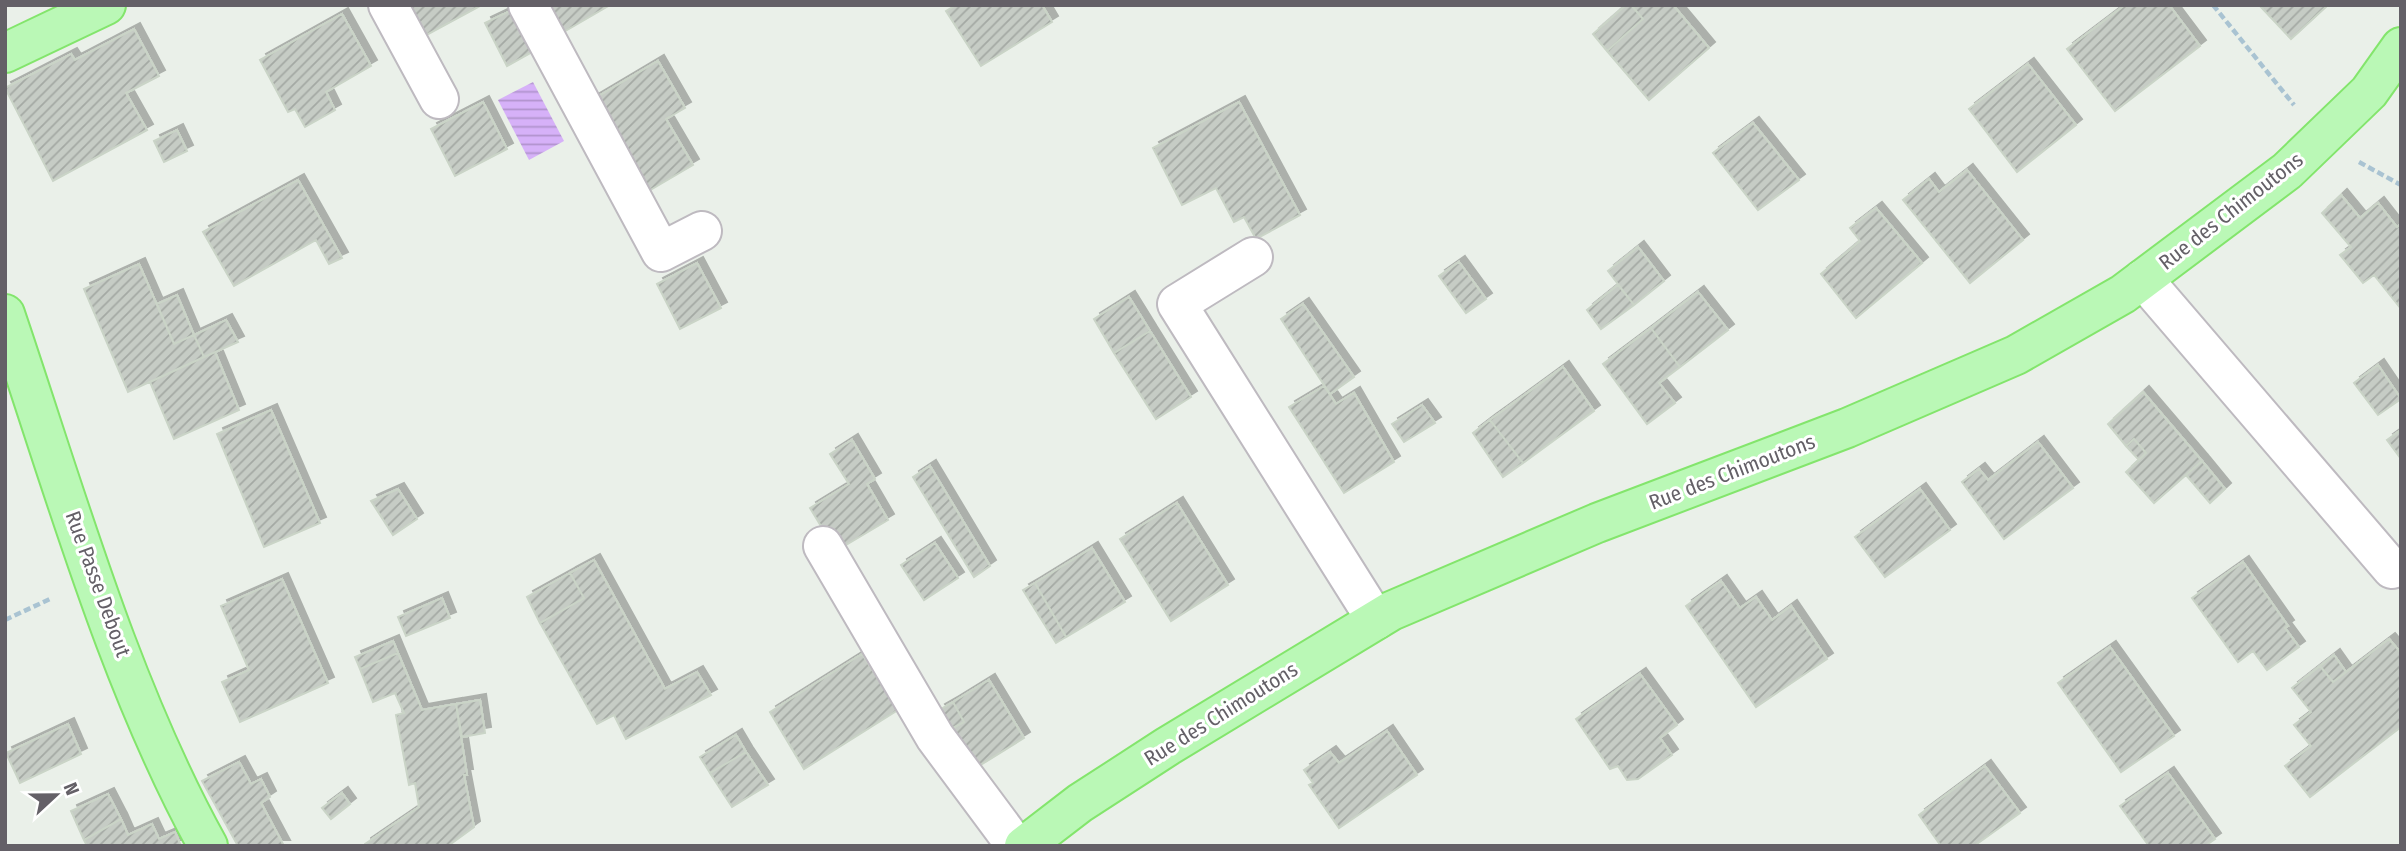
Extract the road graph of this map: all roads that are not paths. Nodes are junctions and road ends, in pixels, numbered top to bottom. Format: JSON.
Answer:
{"nodes":[{"id":1,"x":106,"y":5,"type":"edge"},
{"id":2,"x":387,"y":5,"type":"edge"},
{"id":3,"x":528,"y":5,"type":"edge"},
{"id":4,"x":2401,"y":47,"type":"edge"},
{"id":5,"x":5,"y":54,"type":"edge"},
{"id":6,"x":439,"y":99,"type":"dead end"},
{"id":7,"x":702,"y":231,"type":"dead end"},
{"id":8,"x":1253,"y":257,"type":"dead end"},
{"id":9,"x":2143,"y":279,"type":"junction"},
{"id":10,"x":5,"y":314,"type":"edge"},
{"id":11,"x":823,"y":546,"type":"dead end"},
{"id":12,"x":2392,"y":569,"type":"dead end"},
{"id":13,"x":1376,"y":620,"type":"junction"},
{"id":14,"x":208,"y":846,"type":"edge"},
{"id":15,"x":1016,"y":846,"type":"edge"},
{"id":16,"x":1024,"y":846,"type":"edge"}],
"edges":[{"from":1,"to":5,"type":"main road"},
{"from":2,"to":6,"type":"street"},
{"from":3,"to":7,"type":"street"},
{"from":4,"to":9,"type":"main road","name":"Rue des Chimoutons"},
{"from":8,"to":13,"type":"street"},
{"from":9,"to":12,"type":"street"},
{"from":9,"to":13,"type":"main road","name":"Rue des Chimoutons"},
{"from":10,"to":14,"type":"main road","name":"Rue Passe Debout"},
{"from":11,"to":15,"type":"street"},
{"from":13,"to":16,"type":"main road","name":"Rue des Chimoutons"}]}
